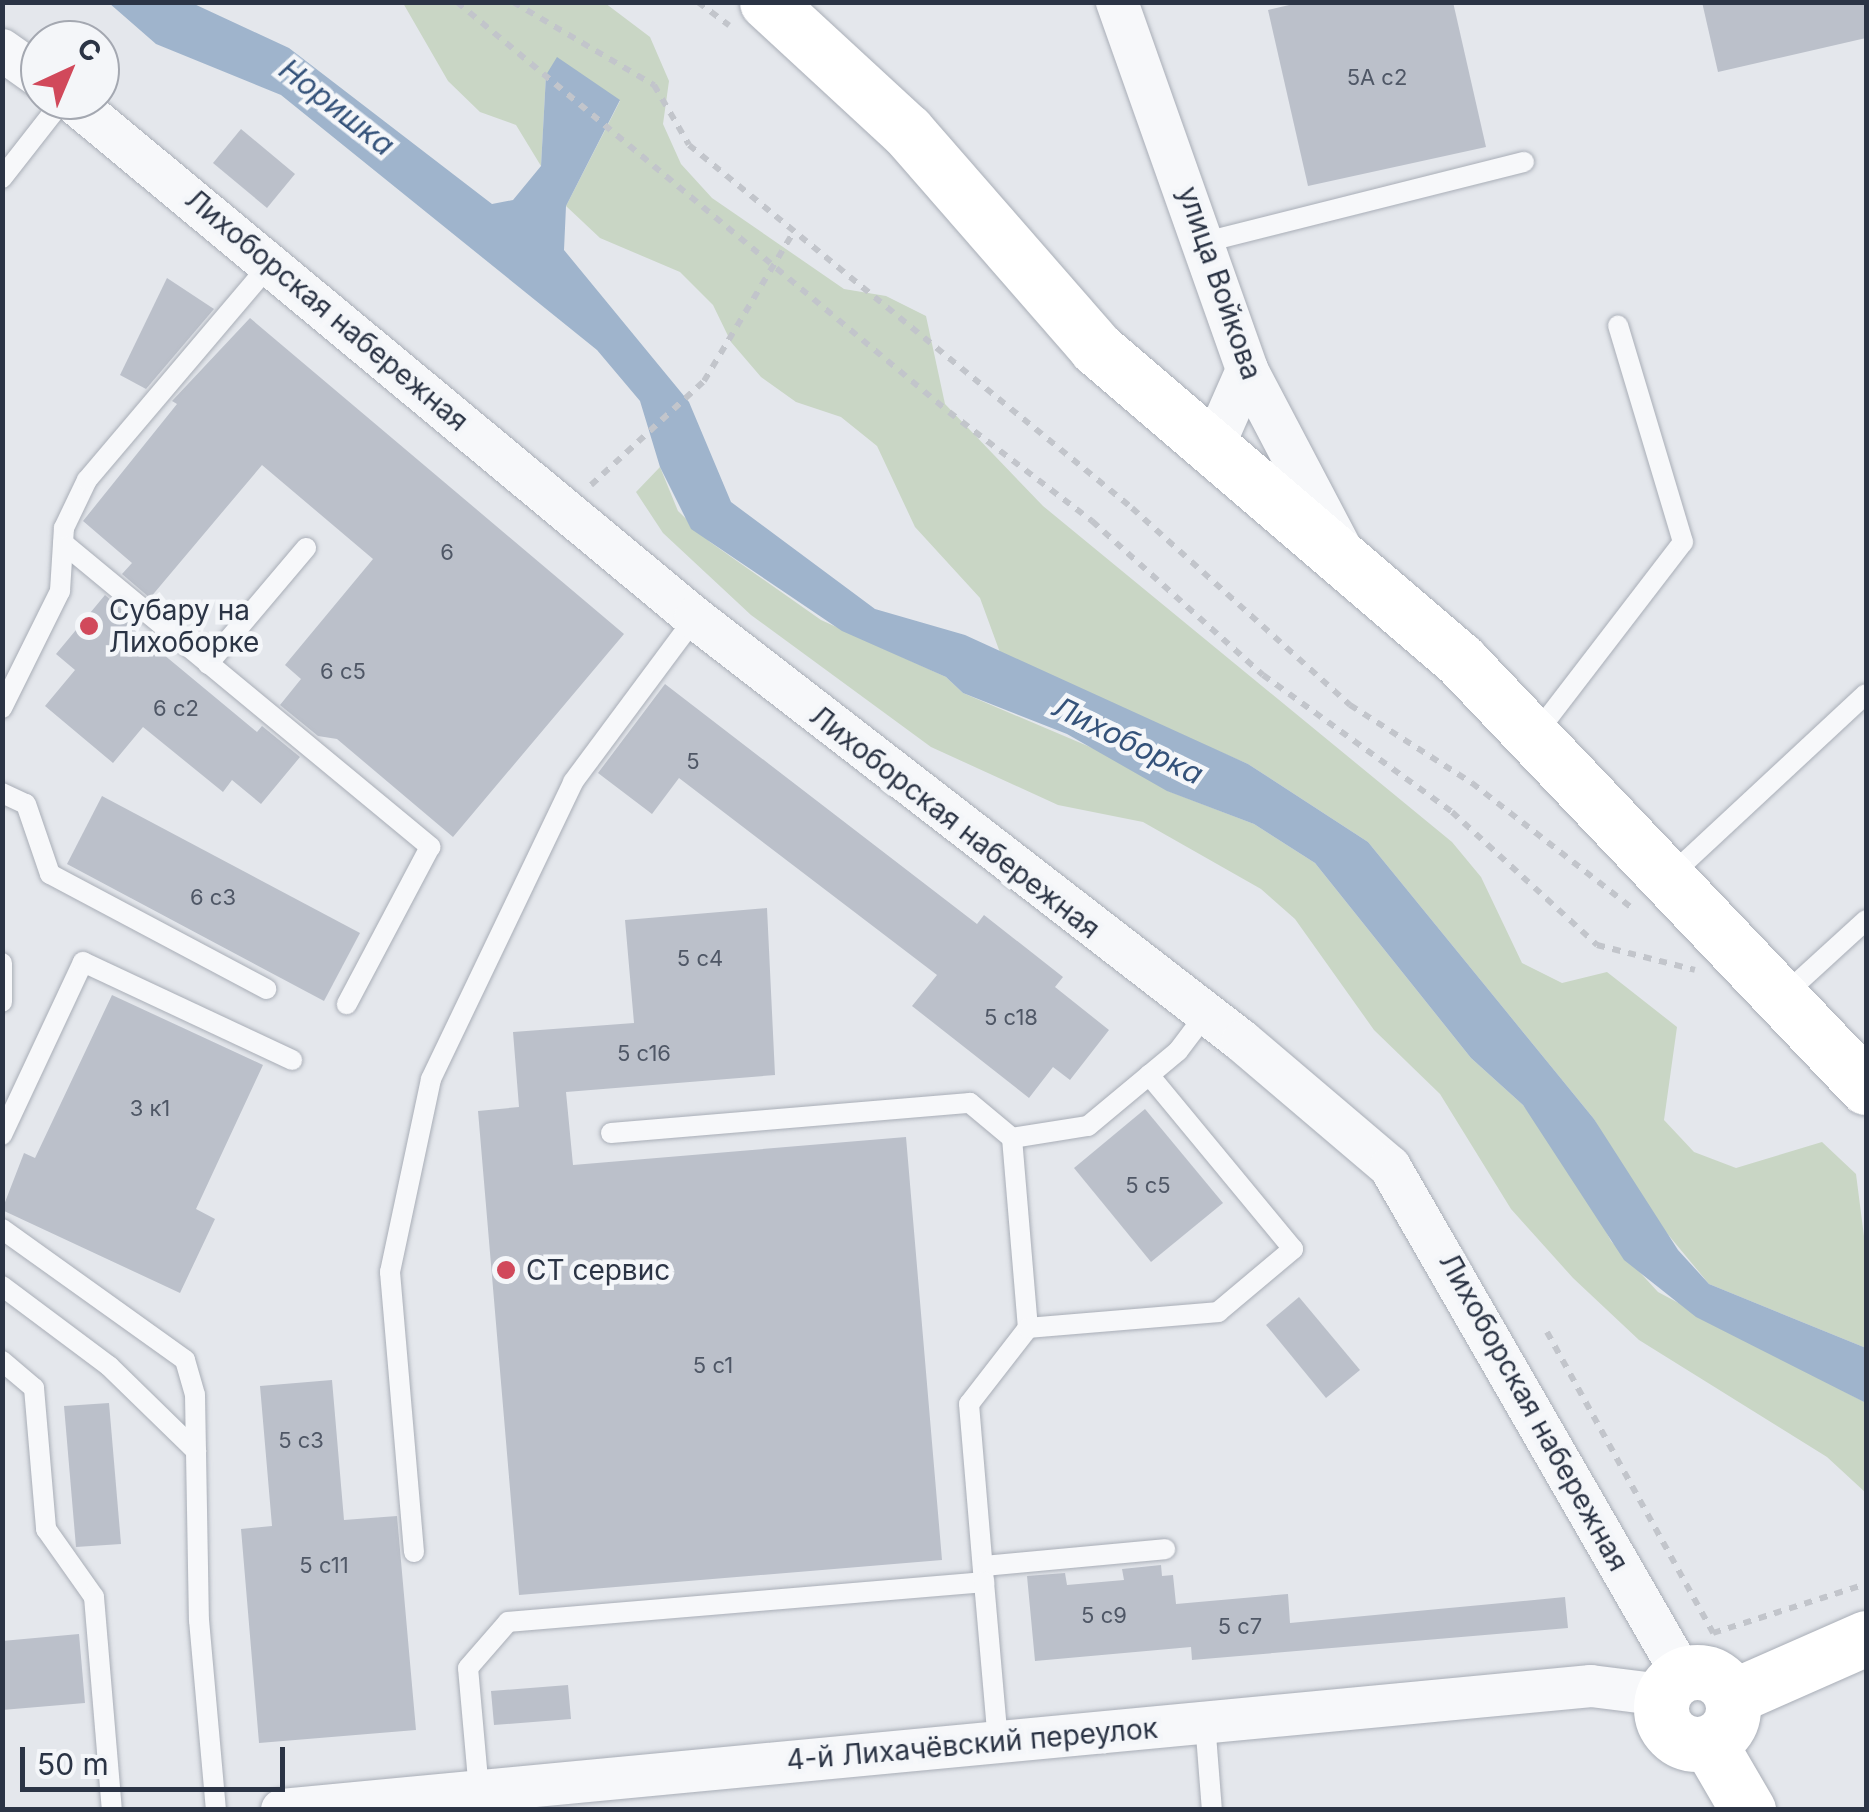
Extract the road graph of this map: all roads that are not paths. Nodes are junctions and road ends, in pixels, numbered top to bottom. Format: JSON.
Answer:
{"nodes":[{"id":1,"x":767,"y":2,"type":"edge"},
{"id":2,"x":1117,"y":2,"type":"edge"},
{"id":3,"x":47,"y":120,"type":"edge"},
{"id":4,"x":96,"y":120,"type":"edge"},
{"id":5,"x":1524,"y":162,"type":"dead end"},
{"id":6,"x":2,"y":178,"type":"edge"},
{"id":7,"x":1201,"y":243,"type":"junction"},
{"id":8,"x":271,"y":262,"type":"junction"},
{"id":9,"x":1618,"y":326,"type":"dead end"},
{"id":10,"x":1247,"y":370,"type":"junction"},
{"id":11,"x":1210,"y":452,"type":"junction"},
{"id":12,"x":63,"y":543,"type":"junction"},
{"id":13,"x":306,"y":548,"type":"dead end"},
{"id":14,"x":1343,"y":554,"type":"junction"},
{"id":15,"x":695,"y":618,"type":"junction"},
{"id":16,"x":208,"y":664,"type":"junction"},
{"id":17,"x":1866,"y":694,"type":"edge"},
{"id":18,"x":2,"y":708,"type":"edge"},
{"id":19,"x":1534,"y":736,"type":"junction"},
{"id":20,"x":2,"y":793,"type":"edge"},
{"id":21,"x":1657,"y":896,"type":"junction"},
{"id":22,"x":1866,"y":920,"type":"edge"},
{"id":23,"x":2,"y":963,"type":"edge"},
{"id":24,"x":266,"y":989,"type":"dead end"},
{"id":25,"x":1784,"y":995,"type":"junction"},
{"id":26,"x":2,"y":1002,"type":"edge"},
{"id":27,"x":347,"y":1004,"type":"dead end"},
{"id":28,"x":1206,"y":1014,"type":"junction"},
{"id":29,"x":292,"y":1060,"type":"dead end"},
{"id":30,"x":1149,"y":1075,"type":"junction"},
{"id":31,"x":1866,"y":1088,"type":"edge"},
{"id":32,"x":610,"y":1132,"type":"dead end"},
{"id":33,"x":2,"y":1135,"type":"edge"},
{"id":34,"x":1012,"y":1138,"type":"junction"},
{"id":35,"x":2,"y":1229,"type":"edge"},
{"id":36,"x":2,"y":1286,"type":"edge"},
{"id":37,"x":1028,"y":1328,"type":"junction"},
{"id":38,"x":2,"y":1362,"type":"edge"},
{"id":39,"x":196,"y":1451,"type":"junction"},
{"id":40,"x":1165,"y":1549,"type":"dead end"},
{"id":41,"x":414,"y":1552,"type":"dead end"},
{"id":42,"x":984,"y":1574,"type":"junction"},
{"id":43,"x":1866,"y":1638,"type":"edge"},
{"id":44,"x":1672,"y":1684,"type":"junction"},
{"id":45,"x":1720,"y":1720,"type":"junction"},
{"id":46,"x":1205,"y":1722,"type":"junction"},
{"id":47,"x":998,"y":1742,"type":"junction"},
{"id":48,"x":479,"y":1791,"type":"junction"},
{"id":49,"x":112,"y":1810,"type":"edge"},
{"id":50,"x":216,"y":1810,"type":"edge"},
{"id":51,"x":282,"y":1810,"type":"edge"},
{"id":52,"x":1212,"y":1810,"type":"edge"},
{"id":53,"x":1748,"y":1810,"type":"edge"}],
"edges":[{"from":1,"to":11,"type":"street"},
{"from":2,"to":7,"type":"street","name":"улица Войкова"},
{"from":3,"to":6,"type":"lane"},
{"from":4,"to":8,"type":"street","name":"Лихоборская набережная"},
{"from":5,"to":7,"type":"lane"},
{"from":7,"to":10,"type":"street","name":"улица Войкова"},
{"from":8,"to":12,"type":"lane"},
{"from":8,"to":15,"type":"street","name":"Лихоборская набережная"},
{"from":9,"to":19,"type":"lane"},
{"from":10,"to":11,"type":"street"},
{"from":10,"to":14,"type":"street","name":"улица Войкова"},
{"from":11,"to":14,"type":"street"},
{"from":12,"to":16,"type":"lane"},
{"from":12,"to":18,"type":"lane"},
{"from":13,"to":16,"type":"lane"},
{"from":14,"to":19,"type":"street"},
{"from":15,"to":28,"type":"street","name":"Лихоборская набережная"},
{"from":15,"to":41,"type":"lane"},
{"from":16,"to":27,"type":"lane"},
{"from":17,"to":21,"type":"lane"},
{"from":19,"to":21,"type":"street"},
{"from":20,"to":24,"type":"lane"},
{"from":21,"to":25,"type":"street"},
{"from":22,"to":25,"type":"lane"},
{"from":23,"to":26,"type":"lane"},
{"from":25,"to":31,"type":"street"},
{"from":28,"to":30,"type":"lane"},
{"from":28,"to":44,"type":"street","name":"Лихоборская набережная"},
{"from":29,"to":33,"type":"lane"},
{"from":30,"to":34,"type":"lane"},
{"from":30,"to":37,"type":"lane"},
{"from":32,"to":34,"type":"lane"},
{"from":34,"to":37,"type":"lane"},
{"from":35,"to":39,"type":"lane"},
{"from":36,"to":39,"type":"lane"},
{"from":37,"to":42,"type":"lane"},
{"from":38,"to":49,"type":"lane"},
{"from":39,"to":50,"type":"lane"},
{"from":40,"to":42,"type":"lane"},
{"from":42,"to":47,"type":"lane"},
{"from":42,"to":48,"type":"lane"},
{"from":43,"to":45,"type":"street"},
{"from":44,"to":45,"type":"street","name":"Лихоборская набережная"},
{"from":44,"to":46,"type":"street","name":"4-й Лихачёвский переулок"},
{"from":45,"to":53,"type":"street"},
{"from":46,"to":47,"type":"street","name":"4-й Лихачёвский переулок"},
{"from":46,"to":52,"type":"lane"},
{"from":47,"to":48,"type":"street","name":"4-й Лихачёвский переулок"},
{"from":48,"to":51,"type":"street","name":"4-й Лихачёвский переулок"}]}
